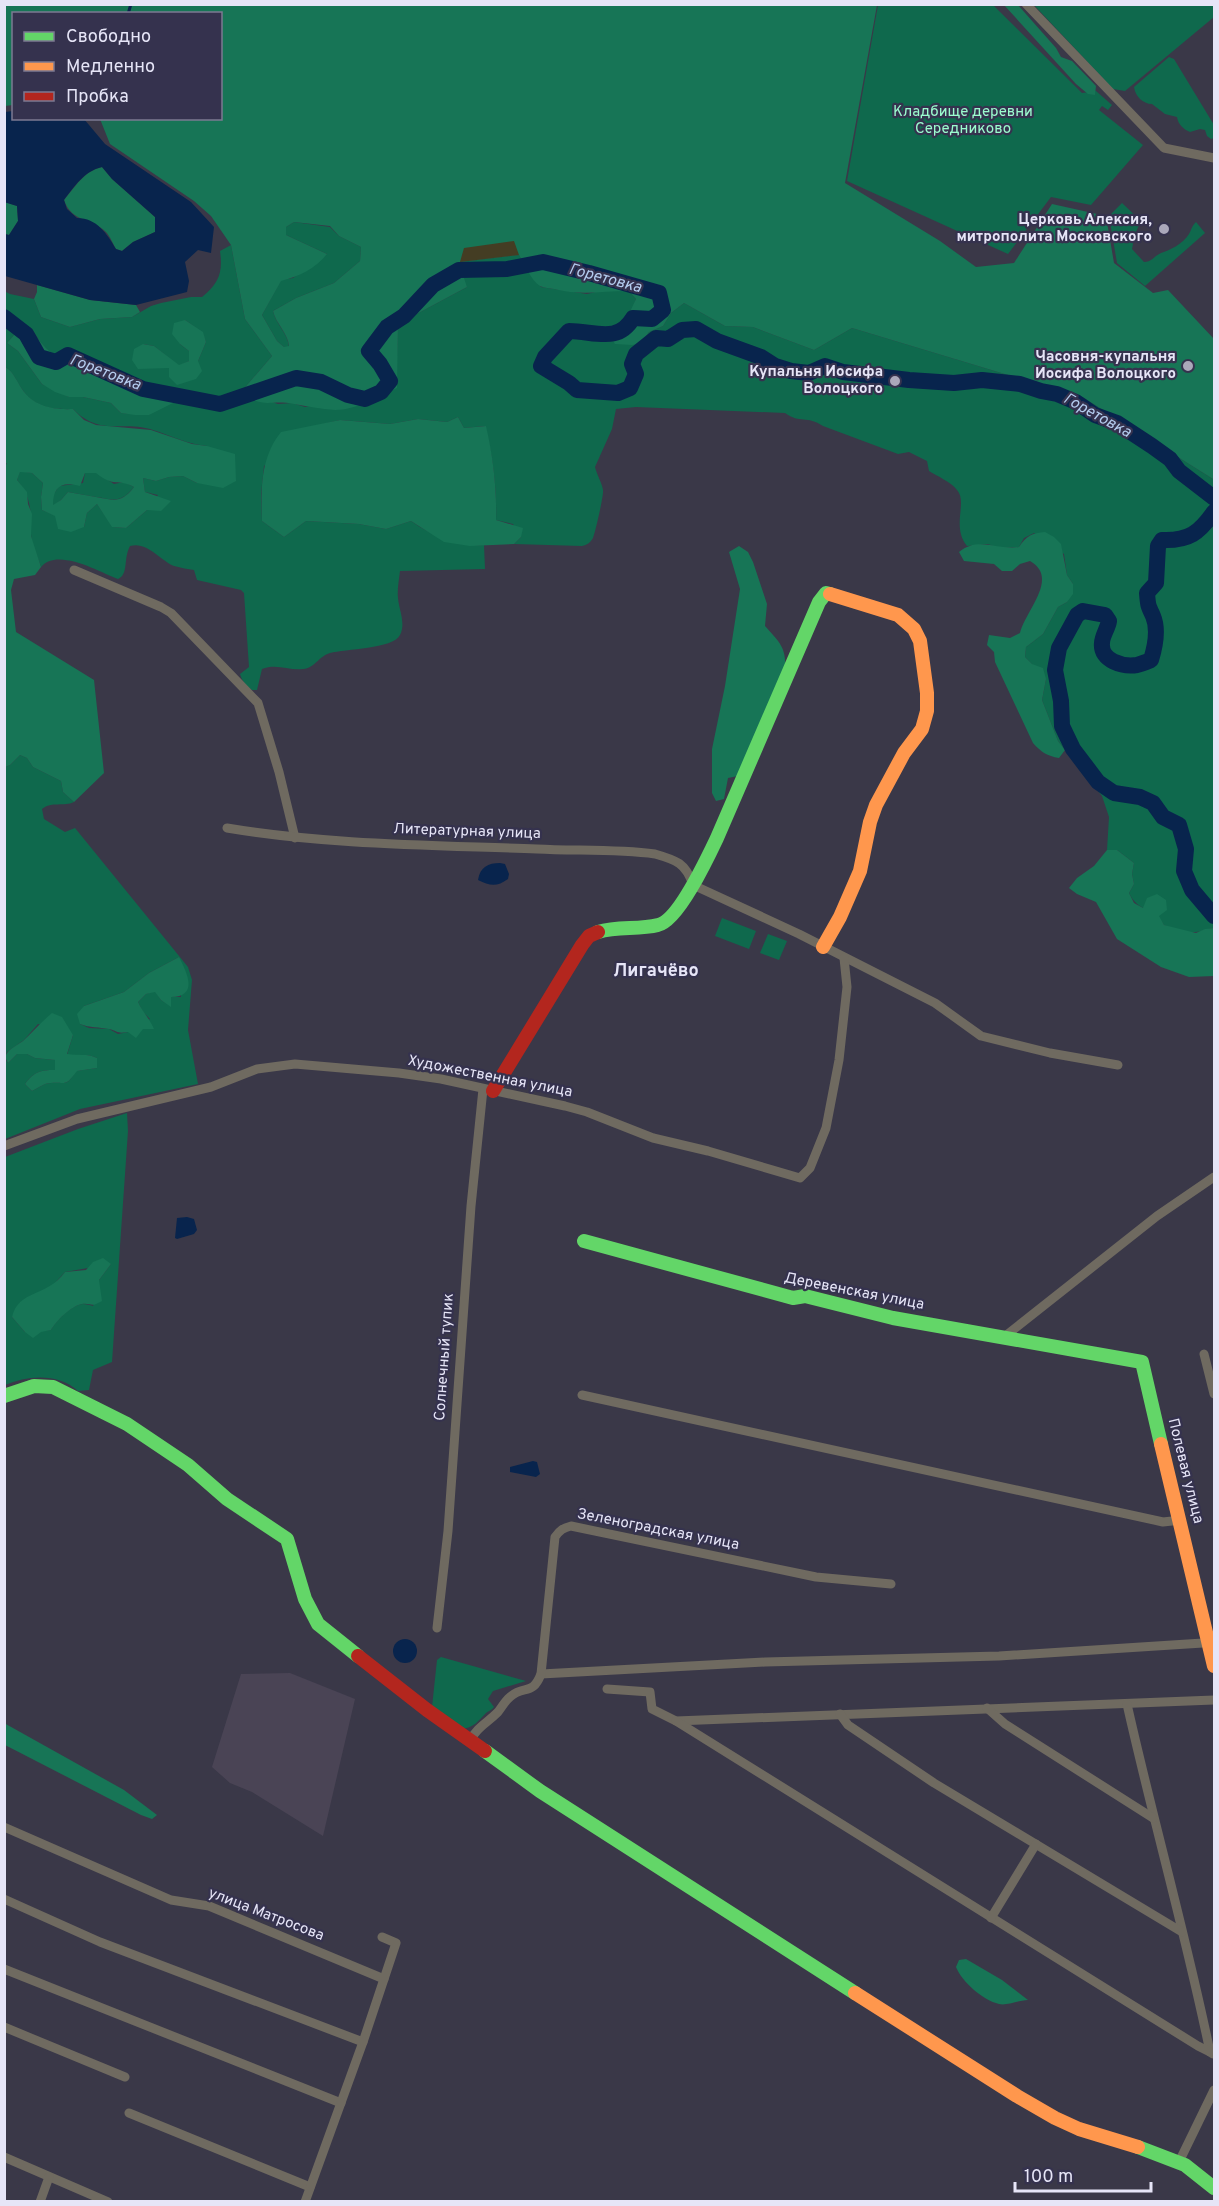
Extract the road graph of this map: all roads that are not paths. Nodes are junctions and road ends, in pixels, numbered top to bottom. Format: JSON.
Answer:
{"nodes":[{"id":1,"x":1026,"y":4,"type":"edge"},
{"id":2,"x":1215,"y":158,"type":"edge"},
{"id":3,"x":74,"y":570,"type":"dead end"},
{"id":4,"x":227,"y":828,"type":"dead end"},
{"id":5,"x":295,"y":838,"type":"junction"},
{"id":6,"x":693,"y":885,"type":"junction"},
{"id":7,"x":823,"y":947,"type":"junction"},
{"id":8,"x":844,"y":958,"type":"junction"},
{"id":9,"x":1118,"y":1065,"type":"dead end"},
{"id":10,"x":488,"y":1090,"type":"junction"},
{"id":11,"x":4,"y":1146,"type":"edge"},
{"id":12,"x":1215,"y":1177,"type":"edge"},
{"id":13,"x":584,"y":1241,"type":"dead end"},
{"id":14,"x":1004,"y":1337,"type":"junction"},
{"id":15,"x":1204,"y":1354,"type":"dead end"},
{"id":16,"x":1128,"y":1359,"type":"joint"},
{"id":17,"x":1215,"y":1394,"type":"edge"},
{"id":18,"x":582,"y":1395,"type":"dead end"},
{"id":19,"x":4,"y":1396,"type":"edge"},
{"id":20,"x":1181,"y":1520,"type":"junction"},
{"id":21,"x":891,"y":1584,"type":"dead end"},
{"id":22,"x":437,"y":1628,"type":"dead end"},
{"id":23,"x":1203,"y":1643,"type":"dead end"},
{"id":24,"x":1215,"y":1666,"type":"edge"},
{"id":25,"x":541,"y":1674,"type":"junction"},
{"id":26,"x":606,"y":1689,"type":"dead end"},
{"id":27,"x":1215,"y":1700,"type":"edge"},
{"id":28,"x":1127,"y":1704,"type":"junction"},
{"id":29,"x":987,"y":1708,"type":"junction"},
{"id":30,"x":840,"y":1714,"type":"junction"},
{"id":31,"x":676,"y":1721,"type":"junction"},
{"id":32,"x":469,"y":1742,"type":"junction"},
{"id":33,"x":1153,"y":1818,"type":"junction"},
{"id":34,"x":4,"y":1827,"type":"edge"},
{"id":35,"x":1036,"y":1844,"type":"junction"},
{"id":36,"x":4,"y":1899,"type":"edge"},
{"id":37,"x":990,"y":1918,"type":"junction"},
{"id":38,"x":1182,"y":1932,"type":"junction"},
{"id":39,"x":382,"y":1937,"type":"dead end"},
{"id":40,"x":4,"y":1969,"type":"edge"},
{"id":41,"x":384,"y":1979,"type":"junction"},
{"id":42,"x":4,"y":2027,"type":"edge"},
{"id":43,"x":363,"y":2042,"type":"junction"},
{"id":44,"x":1212,"y":2054,"type":"edge"},
{"id":45,"x":125,"y":2078,"type":"dead end"},
{"id":46,"x":1215,"y":2090,"type":"edge"},
{"id":47,"x":341,"y":2103,"type":"junction"},
{"id":48,"x":129,"y":2113,"type":"dead end"},
{"id":49,"x":4,"y":2157,"type":"edge"},
{"id":50,"x":1179,"y":2162,"type":"junction"},
{"id":51,"x":49,"y":2177,"type":"junction"},
{"id":52,"x":310,"y":2187,"type":"junction"},
{"id":53,"x":1215,"y":2188,"type":"edge"},
{"id":54,"x":40,"y":2202,"type":"edge"},
{"id":55,"x":108,"y":2202,"type":"edge"},
{"id":56,"x":305,"y":2202,"type":"edge"}],
"edges":[{"from":1,"to":2,"type":"street"},
{"from":3,"to":5,"type":"street"},
{"from":4,"to":5,"type":"street","name":"Литературная улица"},
{"from":5,"to":6,"type":"street","name":"Литературная улица"},
{"from":6,"to":7,"type":"street"},
{"from":6,"to":7,"type":"street"},
{"from":6,"to":10,"type":"street"},
{"from":7,"to":8,"type":"street"},
{"from":8,"to":9,"type":"street"},
{"from":8,"to":10,"type":"street","name":"Художественная улица"},
{"from":10,"to":11,"type":"street","name":"Художественная улица"},
{"from":10,"to":22,"type":"street","name":"Солнечный тупик"},
{"from":12,"to":14,"type":"street"},
{"from":13,"to":14,"type":"street","name":"Деревенская улица"},
{"from":14,"to":16,"type":"street","name":"Деревенская улица"},
{"from":15,"to":17,"type":"street"},
{"from":16,"to":20,"type":"street","name":"Полевая улица"},
{"from":18,"to":20,"type":"street"},
{"from":19,"to":32,"type":"street"},
{"from":20,"to":24,"type":"street","name":"Полевая улица"},
{"from":21,"to":25,"type":"street","name":"Зеленоградская улица"},
{"from":23,"to":25,"type":"street"},
{"from":25,"to":32,"type":"street"},
{"from":26,"to":31,"type":"street"},
{"from":27,"to":28,"type":"street"},
{"from":28,"to":29,"type":"street"},
{"from":28,"to":33,"type":"street"},
{"from":29,"to":30,"type":"street"},
{"from":29,"to":33,"type":"street"},
{"from":30,"to":31,"type":"street"},
{"from":30,"to":35,"type":"street"},
{"from":31,"to":37,"type":"street"},
{"from":32,"to":50,"type":"street"},
{"from":33,"to":38,"type":"street"},
{"from":34,"to":41,"type":"street","name":"улица Матросова"},
{"from":35,"to":37,"type":"street"},
{"from":35,"to":38,"type":"street"},
{"from":36,"to":43,"type":"street"},
{"from":37,"to":44,"type":"street"},
{"from":38,"to":44,"type":"street"},
{"from":39,"to":41,"type":"street"},
{"from":40,"to":47,"type":"street"},
{"from":41,"to":43,"type":"street"},
{"from":42,"to":45,"type":"street"},
{"from":43,"to":47,"type":"street"},
{"from":46,"to":50,"type":"street"},
{"from":47,"to":52,"type":"street"},
{"from":48,"to":52,"type":"street"},
{"from":49,"to":51,"type":"street"},
{"from":50,"to":53,"type":"street"},
{"from":51,"to":54,"type":"street"},
{"from":51,"to":55,"type":"street"},
{"from":52,"to":56,"type":"street"}]}
